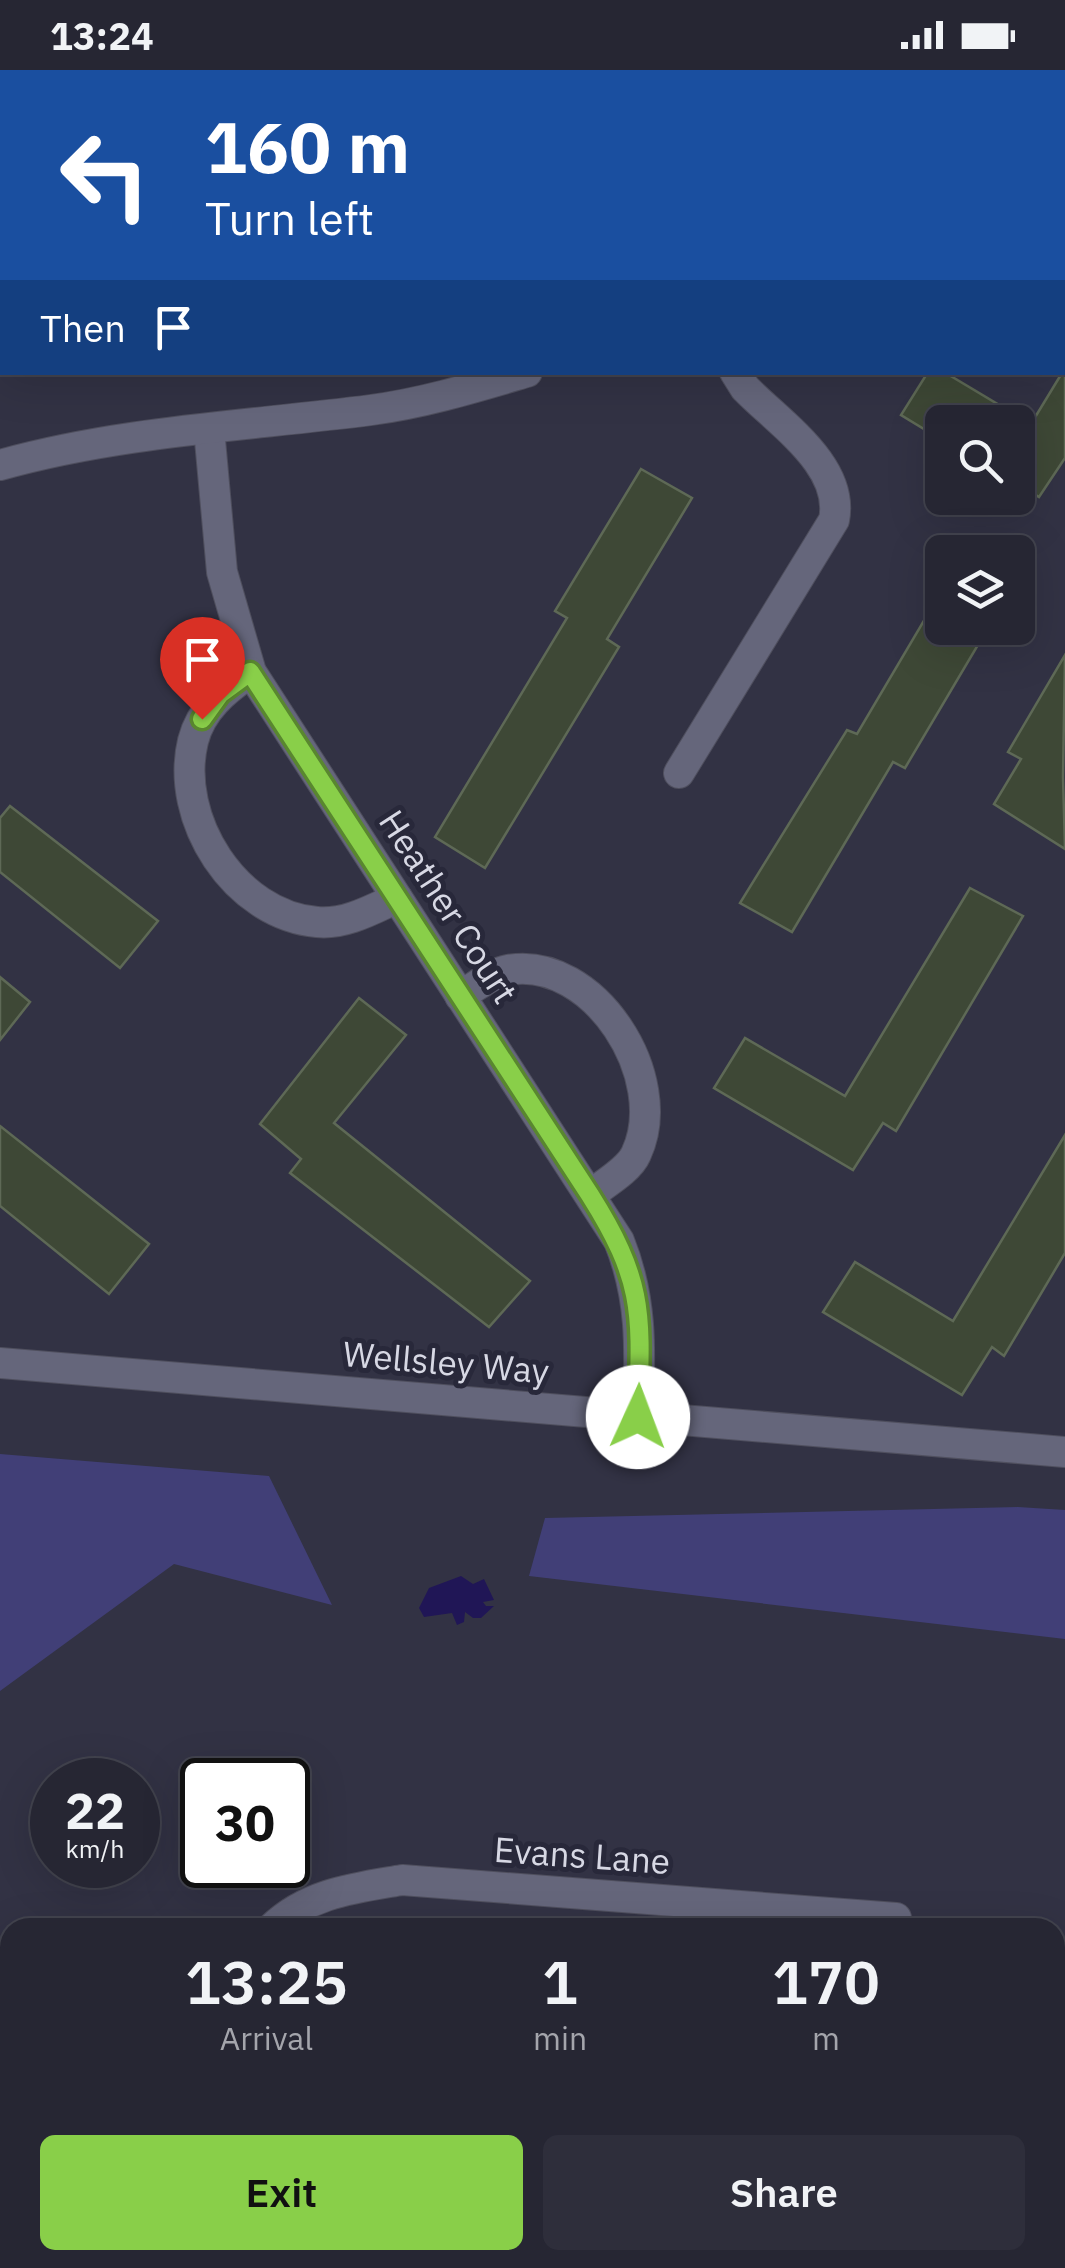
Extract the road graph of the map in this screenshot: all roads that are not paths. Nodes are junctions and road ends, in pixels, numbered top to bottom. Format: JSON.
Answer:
{"nodes":[{"id":1,"x":516,"y":375,"type":"edge"},
{"id":2,"x":737,"y":375,"type":"edge"},
{"id":3,"x":209,"y":430,"type":"junction"},
{"id":4,"x":0,"y":466,"type":"edge"},
{"id":5,"x":250,"y":672,"type":"junction"},
{"id":6,"x":679,"y":773,"type":"dead end"},
{"id":7,"x":397,"y":898,"type":"junction"},
{"id":8,"x":460,"y":996,"type":"junction"},
{"id":9,"x":590,"y":1195,"type":"junction"},
{"id":10,"x":0,"y":1363,"type":"edge"},
{"id":11,"x":638,"y":1417,"type":"junction"},
{"id":12,"x":1065,"y":1452,"type":"edge"},
{"id":13,"x":286,"y":1918,"type":"edge"},
{"id":14,"x":896,"y":1918,"type":"dead end"}],
"edges":[{"from":1,"to":3,"type":"street"},
{"from":2,"to":6,"type":"street"},
{"from":3,"to":4,"type":"street"},
{"from":3,"to":5,"type":"street","name":"Heather Court"},
{"from":5,"to":7,"type":"street","name":"Heather Court"},
{"from":5,"to":7,"type":"street"},
{"from":7,"to":8,"type":"street","name":"Heather Court"},
{"from":8,"to":9,"type":"street","name":"Heather Court"},
{"from":8,"to":9,"type":"street"},
{"from":9,"to":11,"type":"street","name":"Heather Court"},
{"from":10,"to":11,"type":"street","name":"Wellsley Way"},
{"from":11,"to":12,"type":"street","name":"Wellsley Way"},
{"from":13,"to":14,"type":"street","name":"Evans Lane"}]}
